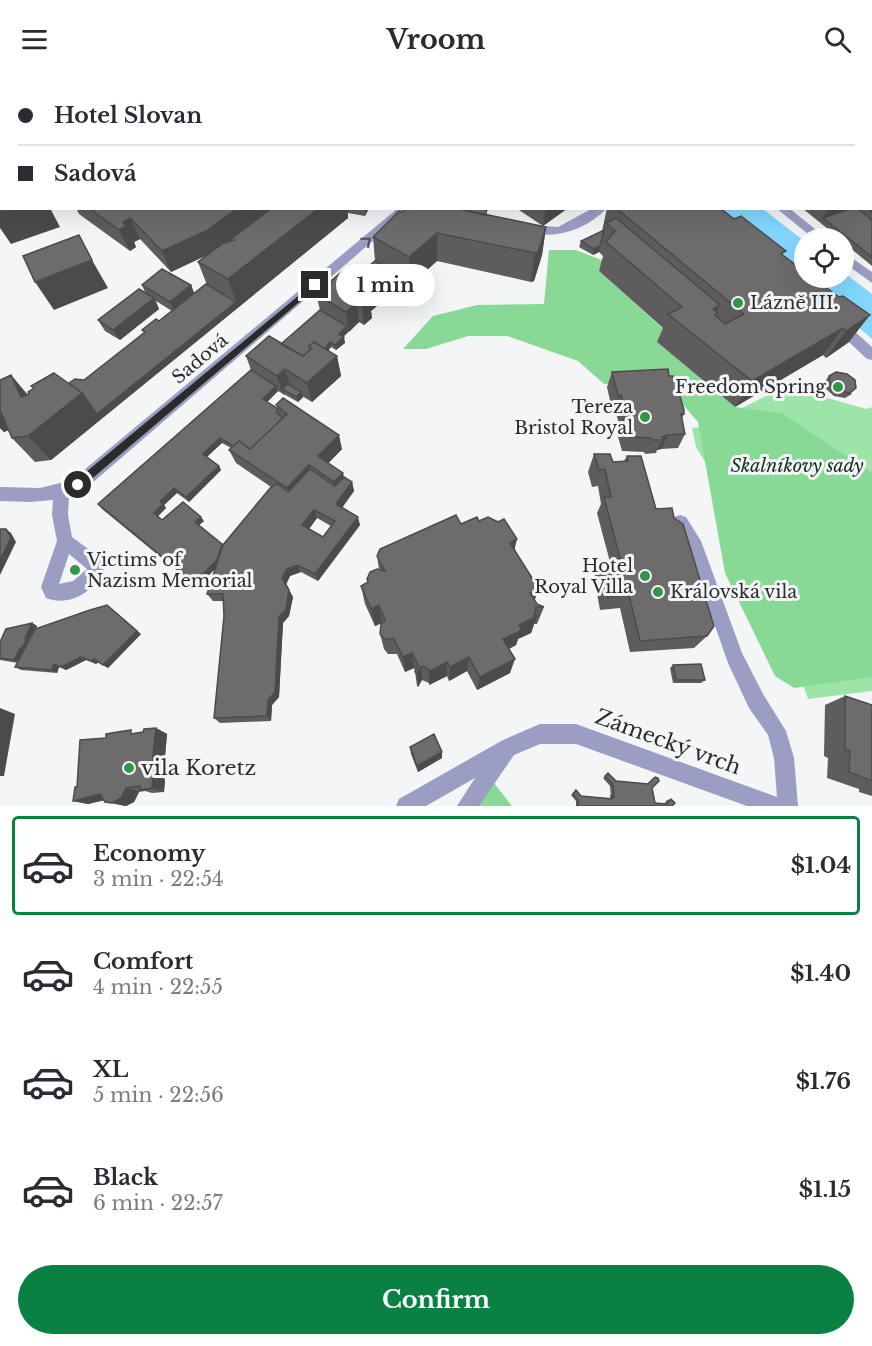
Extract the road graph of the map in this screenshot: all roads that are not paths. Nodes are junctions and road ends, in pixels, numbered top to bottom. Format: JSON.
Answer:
{"nodes":[{"id":1,"x":404,"y":210,"type":"edge"},
{"id":2,"x":599,"y":210,"type":"edge"},
{"id":3,"x":784,"y":210,"type":"edge"},
{"id":4,"x":518,"y":225,"type":"edge"},
{"id":5,"x":807,"y":228,"type":"edge"},
{"id":6,"x":854,"y":265,"type":"edge"},
{"id":7,"x":872,"y":279,"type":"edge"},
{"id":8,"x":830,"y":317,"type":"edge"},
{"id":9,"x":872,"y":355,"type":"edge"},
{"id":10,"x":61,"y":493,"type":"junction"},
{"id":11,"x":0,"y":494,"type":"edge"},
{"id":12,"x":680,"y":522,"type":"edge"},
{"id":13,"x":65,"y":541,"type":"dead end"},
{"id":14,"x":510,"y":747,"type":"junction"},
{"id":15,"x":406,"y":806,"type":"edge"},
{"id":16,"x":467,"y":806,"type":"edge"},
{"id":17,"x":775,"y":806,"type":"edge"},
{"id":18,"x":788,"y":806,"type":"edge"}],
"edges":[{"from":10,"to":1,"type":"street","name":"Sadová","one_way":true},
{"from":2,"to":4,"type":"street"},
{"from":3,"to":5,"type":"street"},
{"from":6,"to":7,"type":"street"},
{"from":8,"to":9,"type":"street"},
{"from":10,"to":11,"type":"street","name":"Sadová"},
{"from":10,"to":13,"type":"street"},
{"from":12,"to":18,"type":"street"},
{"from":14,"to":15,"type":"street","name":"Zámecký vrch"},
{"from":14,"to":16,"type":"street"},
{"from":14,"to":17,"type":"street","name":"Zámecký vrch"}]}
